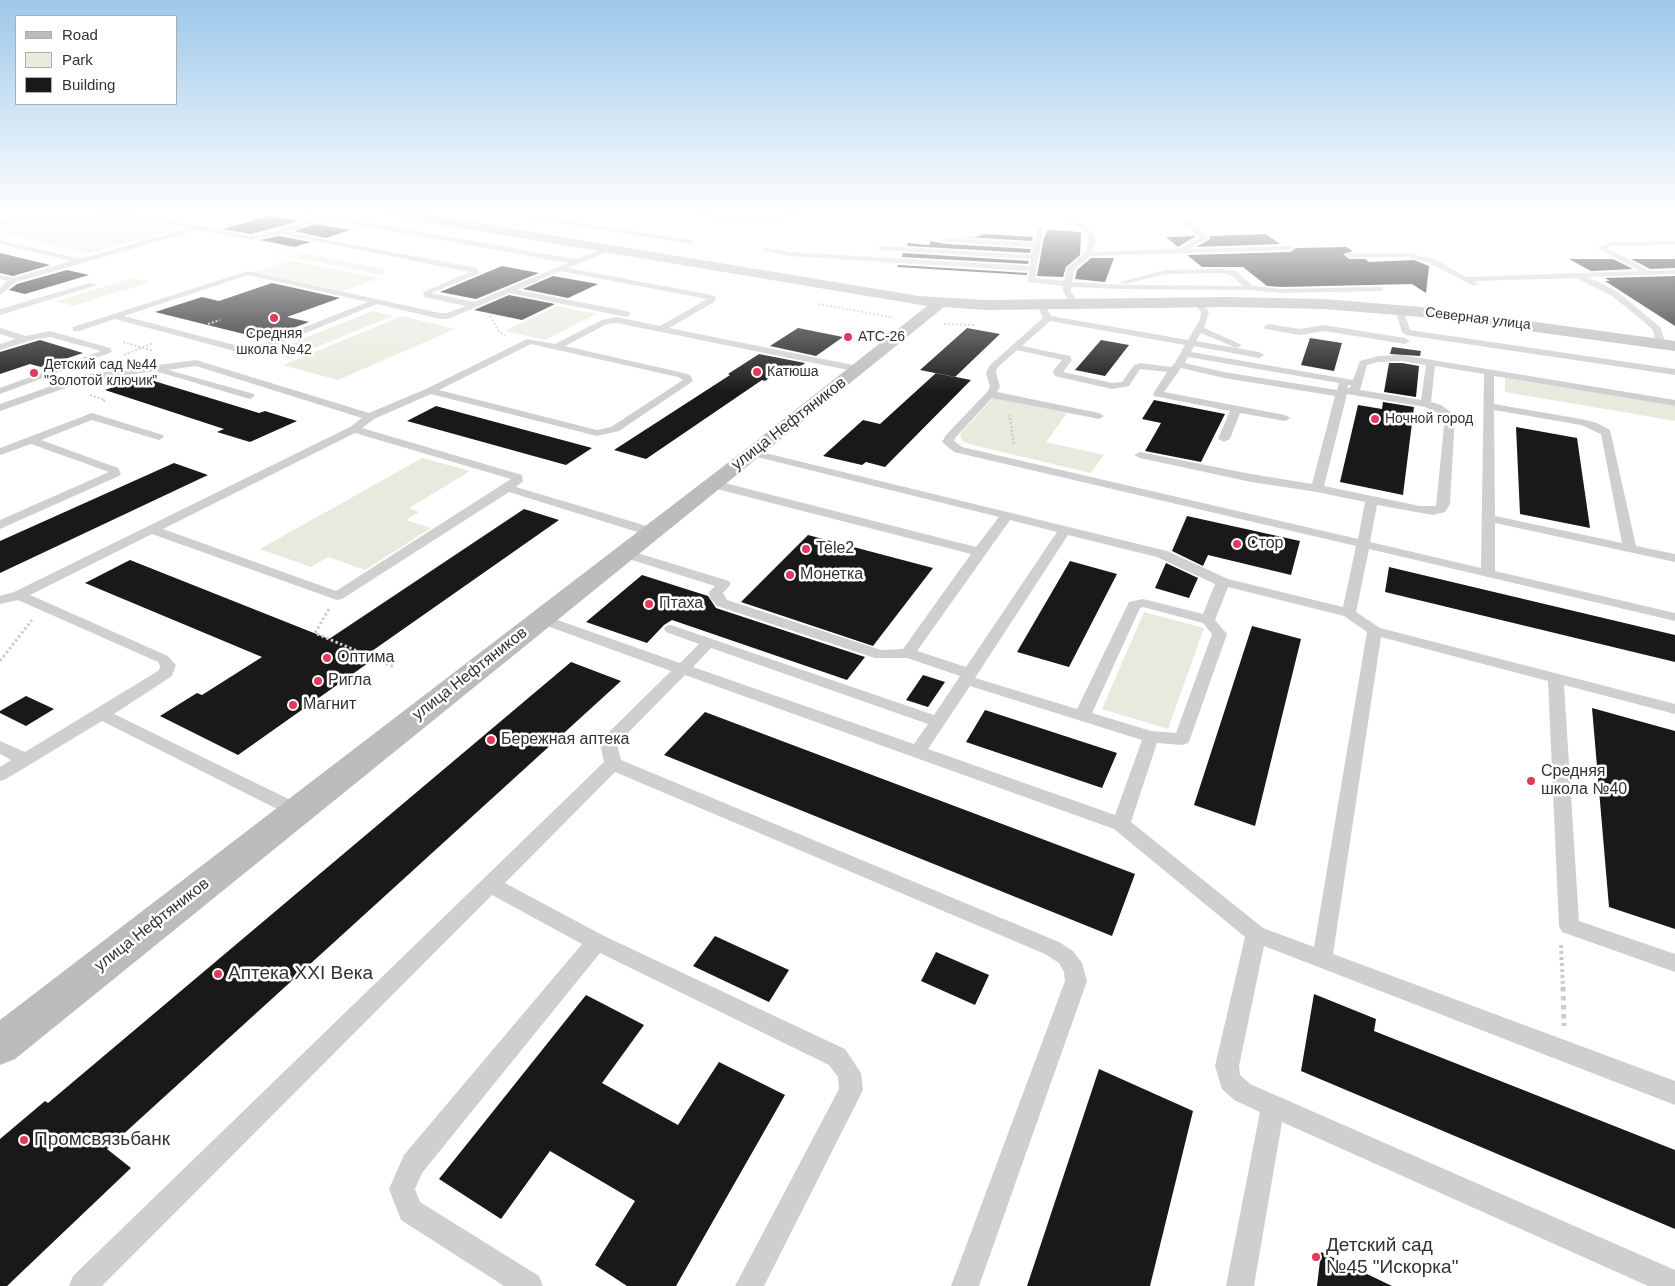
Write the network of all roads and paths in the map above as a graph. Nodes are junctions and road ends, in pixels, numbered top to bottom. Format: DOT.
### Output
graph roads {
  1 [pos="42,272"];
  2 [pos="251,272"];
  3 [pos="475,272"];
  4 [pos="555,272"];
  5 [pos="571,272"];
  6 [pos="742,272"];
  7 [pos="1032,272"];
  8 [pos="1071,272"];
  9 [pos="1165,272"];
  10 [pos="1227,272"];
  11 [pos="1452,272"];
  12 [pos="1650,272"];
  13 [pos="248,273"];
  14 [pos="1578,276"];
  15 [pos="0,278"];
  16 [pos="1465,279"];
  17 [pos="13,280"];
  18 [pos="1067,284"];
  19 [pos="94,285"];
  20 [pos="1123,287"];
  21 [pos="1252,288"];
  22 [pos="1380,288"];
  23 [pos="1483,288"];
  24 [pos="511,291"];
  25 [pos="0,293"];
  26 [pos="1286,297"];
  27 [pos="376,302"];
  28 [pos="1197,302"];
  29 [pos="940,303"];
  30 [pos="1076,304"];
  31 [pos="475,305"];
  32 [pos="465,309"];
  33 [pos="1400,310"];
  34 [pos="0,312"];
  35 [pos="1044,312"];
  36 [pos="116,317"];
  37 [pos="666,326"];
  38 [pos="1268,327"];
  39 [pos="1199,328"];
  40 [pos="76,329"];
  41 [pos="0,331"];
  42 [pos="1406,336"];
  43 [pos="26,338"];
  44 [pos="530,341"];
  45 [pos="1191,343"];
  46 [pos="1668,345"];
  47 [pos="0,347"];
  48 [pos="556,347"];
  49 [pos="1016,347"];
  50 [pos="1185,354"];
  51 [pos="1259,355"];
  52 [pos="1402,358"];
  53 [pos="1431,363"];
  54 [pos="1176,367"];
  55 [pos="153,369"];
  56 [pos="858,369"];
  57 [pos="1286,371"];
  58 [pos="1490,372"];
  59 [pos="1675,372"];
  60 [pos="1348,388"];
  61 [pos="0,391"];
  62 [pos="430,391"];
  63 [pos="990,394"];
  64 [pos="250,396"];
  65 [pos="1675,403"];
  66 [pos="1426,404"];
  67 [pos="1489,406"];
  68 [pos="0,408"];
  69 [pos="1236,409"];
  70 [pos="1099,416"];
  71 [pos="370,417"];
  72 [pos="1285,418"];
  73 [pos="354,429"];
  74 [pos="160,437"];
  75 [pos="1224,439"];
  76 [pos="30,440"];
  77 [pos="0,452"];
  78 [pos="753,453"];
  79 [pos="1140,454"];
  80 [pos="1016,463"];
  81 [pos="713,484"];
  82 [pos="507,488"];
  83 [pos="1317,488"];
  84 [pos="1372,500"];
  85 [pos="1007,515"];
  86 [pos="1488,518"];
  87 [pos="0,526"];
  88 [pos="151,529"];
  89 [pos="1065,530"];
  90 [pos="652,532"];
  91 [pos="1363,544"];
  92 [pos="1630,548"];
  93 [pos="979,552"];
  94 [pos="624,553"];
  95 [pos="1675,558"];
  96 [pos="1488,573"];
  97 [pos="1223,582"];
  98 [pos="19,595"];
  99 [pos="337,596"];
  100 [pos="0,600"];
  101 [pos="44,605"];
  102 [pos="1349,613"];
  103 [pos="1675,617"];
  104 [pos="541,619"];
  105 [pos="1208,620"];
  106 [pos="670,629"];
  107 [pos="1375,631"];
  108 [pos="709,642"];
  109 [pos="908,653"];
  110 [pos="0,661"];
  111 [pos="394,667"];
  112 [pos="682,669"];
  113 [pos="968,677"];
  114 [pos="1556,677"];
  115 [pos="1675,709"];
  116 [pos="101,714"];
  117 [pos="1082,716"];
  118 [pos="938,722"];
  119 [pos="1151,737"];
  120 [pos="0,747"];
  121 [pos="918,752"];
  122 [pos="25,760"];
  123 [pos="613,764"];
  124 [pos="0,775"];
  125 [pos="296,811"];
  126 [pos="1121,824"];
  127 [pos="491,885"];
  128 [pos="1569,926"];
  129 [pos="1256,934"];
  130 [pos="596,942"];
  131 [pos="1322,960"];
  132 [pos="1675,963"];
  133 [pos="0,1045"];
  134 [pos="1565,1052"];
  135 [pos="1675,1093"];
  136 [pos="1273,1106"];
  137 [pos="1675,1284"];
  138 [pos="83,1286"];
  139 [pos="529,1286"];
  140 [pos="749,1286"];
  141 [pos="965,1286"];
  142 [pos="1240,1286"];
  1 -- 17 [label="lane"];
  2 -- 13 [label="path"];
  3 -- 31 [label="lane"];
  4 -- 24 [label="lane"];
  5 -- 37 [label="lane"];
  6 -- 29 [label="main road, Северная улица"];
  7 -- 18 [label="lane"];
  8 -- 18 [label="lane"];
  9 -- 20 [label="lane"];
  10 -- 21 [label="lane"];
  11 -- 16 [label="lane"];
  12 -- 14 [label="lane"];
  13 -- 27 [label="lane"];
  13 -- 36 [label="lane"];
  14 -- 16 [label="lane"];
  14 -- 46 [label="lane"];
  15 -- 17 [label="lane"];
  16 -- 23 [label="lane"];
  17 -- 25 [label="lane"];
  18 -- 20 [label="lane"];
  18 -- 30 [label="lane"];
  19 -- 34 [label="lane"];
  20 -- 21 [label="lane"];
  21 -- 26 [label="lane"];
  22 -- 26 [label="lane"];
  24 -- 31 [label="lane"];
  24 -- 37 [label="lane"];
  26 -- 28 [label="main road, Северная улица"];
  26 -- 33 [label="main road, Северная улица"];
  27 -- 32 [label="lane"];
  27 -- 36 [label="lane"];
  28 -- 30 [label="main road, Северная улица"];
  28 -- 39 [label="lane"];
  29 -- 35 [label="main road, Северная улица"];
  29 -- 56 [label="main road, улица Нефтяников"];
  30 -- 35 [label="main road, Северная улица"];
  31 -- 32 [label="lane"];
  32 -- 44 [label="path"];
  33 -- 42 [label="lane"];
  33 -- 46 [label="main road, Северная улица"];
  35 -- 45 [label="lane"];
  35 -- 49 [label="lane"];
  36 -- 40 [label="lane"];
  37 -- 48 [label="lane"];
  37 -- 56 [label="lane"];
  38 -- 42 [label="lane"];
  39 -- 45 [label="lane"];
  39 -- 51 [label="lane"];
  41 -- 43 [label="lane"];
  42 -- 52 [label="lane"];
  42 -- 59 [label="lane"];
  43 -- 47 [label="lane"];
  43 -- 61 [label="lane"];
  44 -- 48 [label="lane"];
  44 -- 62 [label="lane"];
  45 -- 50 [label="lane"];
  45 -- 51 [label="lane"];
  48 -- 62 [label="lane"];
  49 -- 54 [label="lane"];
  49 -- 63 [label="lane"];
  50 -- 54 [label="lane"];
  50 -- 57 [label="lane"];
  51 -- 57 [label="lane"];
  52 -- 53 [label="lane"];
  52 -- 60 [label="lane"];
  53 -- 58 [label="lane"];
  53 -- 66 [label="lane"];
  54 -- 60 [label="lane"];
  54 -- 69 [label="lane"];
  55 -- 64 [label="lane"];
  55 -- 68 [label="lane"];
  55 -- 71 [label="lane"];
  56 -- 78 [label="main road, улица Нефтяников"];
  57 -- 60 [label="lane"];
  58 -- 65 [label="lane"];
  58 -- 67 [label="lane"];
  60 -- 66 [label="lane"];
  60 -- 83 [label="lane"];
  62 -- 71 [label="lane"];
  63 -- 70 [label="lane"];
  63 -- 80 [label="path"];
  63 -- 80 [label="lane"];
  66 -- 84 [label="lane"];
  67 -- 86 [label="lane"];
  67 -- 92 [label="lane"];
  69 -- 72 [label="lane"];
  69 -- 75 [label="lane"];
  71 -- 73 [label="lane"];
  73 -- 82 [label="lane"];
  73 -- 88 [label="lane"];
  74 -- 76 [label="lane"];
  76 -- 77 [label="lane"];
  76 -- 87 [label="lane"];
  78 -- 81 [label="main road, улица Нефтяников"];
  78 -- 85 [label="lane"];
  79 -- 83 [label="lane"];
  80 -- 91 [label="lane"];
  81 -- 90 [label="main road, улица Нефтяников"];
  81 -- 93 [label="lane"];
  82 -- 90 [label="lane"];
  82 -- 99 [label="lane"];
  83 -- 84 [label="lane"];
  84 -- 91 [label="lane"];
  85 -- 89 [label="lane"];
  85 -- 93 [label="lane"];
  86 -- 92 [label="lane"];
  86 -- 96 [label="lane"];
  88 -- 98 [label="lane"];
  88 -- 99 [label="lane"];
  89 -- 97 [label="lane"];
  89 -- 113 [label="lane"];
  90 -- 94 [label="main road, улица Нефтяников"];
  91 -- 96 [label="lane"];
  91 -- 102 [label="lane"];
  92 -- 95 [label="lane"];
  93 -- 109 [label="lane"];
  94 -- 104 [label="main road, улица Нефтяников"];
  94 -- 109 [label="lane"];
  96 -- 103 [label="lane"];
  97 -- 102 [label="lane"];
  97 -- 105 [label="lane"];
  98 -- 100 [label="lane"];
  98 -- 101 [label="lane"];
  99 -- 111 [label="path"];
  101 -- 110 [label="path"];
  101 -- 116 [label="lane"];
  102 -- 107 [label="lane"];
  104 -- 112 [label="lane"];
  104 -- 125 [label="main road, улица Нефтяников"];
  105 -- 117 [label="lane"];
  105 -- 119 [label="lane"];
  106 -- 108 [label="lane"];
  107 -- 114 [label="lane"];
  107 -- 131 [label="lane"];
  108 -- 112 [label="lane"];
  108 -- 118 [label="lane"];
  109 -- 113 [label="lane"];
  112 -- 121 [label="lane"];
  112 -- 123 [label="lane"];
  113 -- 117 [label="lane"];
  113 -- 118 [label="lane"];
  114 -- 115 [label="lane"];
  114 -- 128 [label="lane"];
  116 -- 122 [label="lane"];
  116 -- 125 [label="lane"];
  117 -- 119 [label="lane"];
  118 -- 121 [label="lane"];
  119 -- 126 [label="lane"];
  120 -- 122 [label="lane"];
  121 -- 126 [label="lane"];
  122 -- 124 [label="lane"];
  123 -- 127 [label="lane"];
  123 -- 141 [label="lane"];
  125 -- 133 [label="main road, улица Нефтяников"];
  126 -- 129 [label="lane"];
  127 -- 130 [label="lane"];
  127 -- 138 [label="lane"];
  128 -- 132 [label="lane"];
  128 -- 134 [label="path"];
  129 -- 131 [label="lane"];
  129 -- 136 [label="lane"];
  130 -- 139 [label="lane"];
  130 -- 140 [label="lane"];
  131 -- 134 [label="lane"];
  134 -- 135 [label="lane"];
  136 -- 137 [label="lane"];
  136 -- 142 [label="lane"];
}
